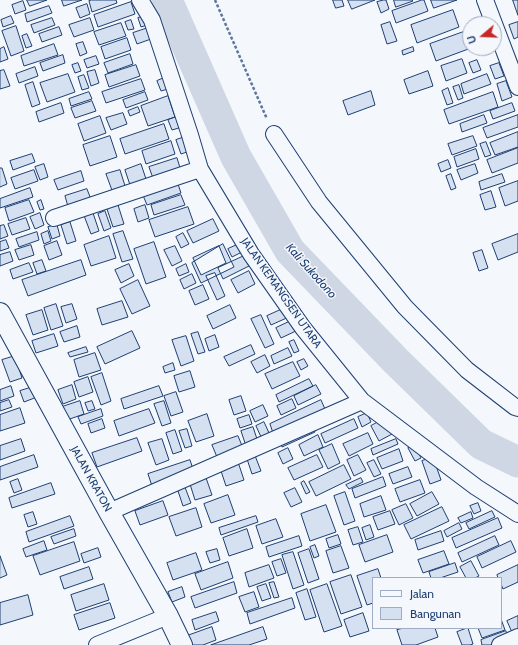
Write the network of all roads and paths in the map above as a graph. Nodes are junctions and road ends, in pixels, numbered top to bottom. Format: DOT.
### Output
graph roads {
  1 [pos="140,0"];
  2 [pos="216,0"];
  3 [pos="485,0"];
  4 [pos="518,86"];
  5 [pos="274,134"];
  6 [pos="200,169"];
  7 [pos="54,218"];
  8 [pos="0,312"];
  9 [pos="362,401"];
  10 [pos="518,408"];
  11 [pos="109,512"];
  12 [pos="518,514"];
  13 [pos="168,616"];
  14 [pos="518,638"];
  15 [pos="97,645"];
  16 [pos="182,645"];
  17 [pos="500,645"];
  1 -- 6 [label="street, JALAN KEMANGSEN UTARA"];
  2 -- 5 [label="path"];
  3 -- 4 [label="street"];
  5 -- 10 [label="street"];
  6 -- 7 [label="street"];
  6 -- 9 [label="street, JALAN KEMANGSEN UTARA"];
  8 -- 11 [label="street, JALAN KRATON"];
  9 -- 11 [label="street"];
  9 -- 12 [label="street, JALAN KEMANGSEN UTARA"];
  11 -- 13 [label="street, JALAN KRATON"];
  13 -- 15 [label="street"];
  13 -- 16 [label="street, JALAN KRATON"];
  14 -- 17 [label="street"];
}
